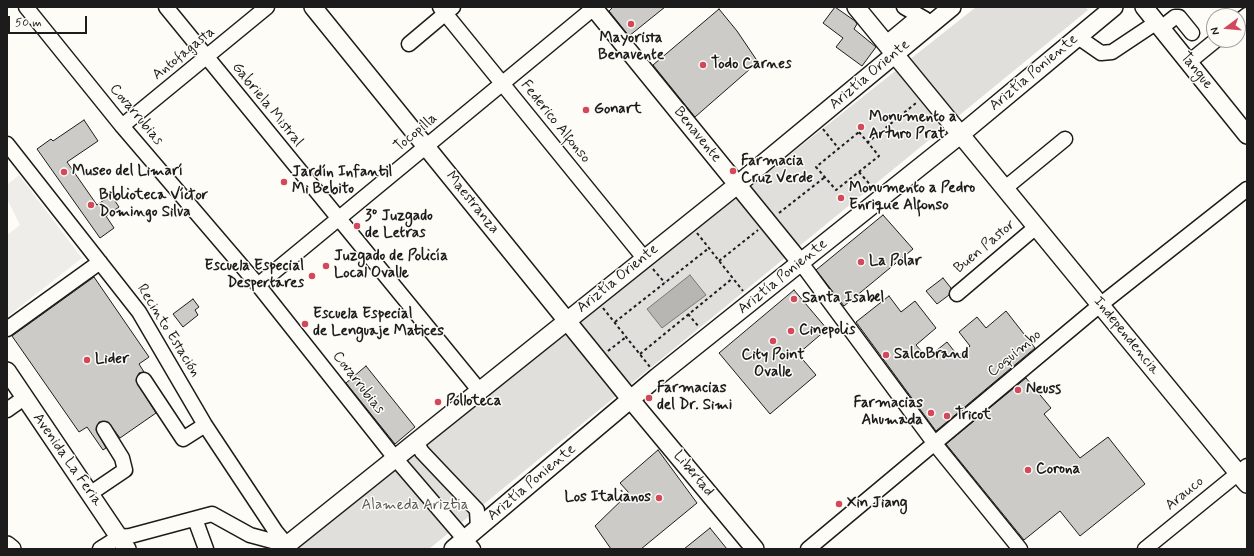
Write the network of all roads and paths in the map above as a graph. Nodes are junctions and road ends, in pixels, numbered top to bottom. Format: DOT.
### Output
graph roads {
  1 [pos="26,7"];
  2 [pos="166,7"];
  3 [pos="268,7"];
  4 [pos="313,7"];
  5 [pos="594,7"];
  6 [pos="856,7"];
  7 [pos="904,7"];
  8 [pos="952,7"];
  9 [pos="446,9"];
  10 [pos="1106,9"];
  11 [pos="1153,15"];
  12 [pos="925,20"];
  13 [pos="1192,33"];
  14 [pos="1078,37"];
  15 [pos="409,44"];
  16 [pos="1206,48"];
  17 [pos="892,52"];
  18 [pos="206,58"];
  19 [pos="1189,62"];
  20 [pos="502,83"];
  21 [pos="927,94"];
  22 [pos="815,120"];
  23 [pos="122,126"];
  24 [pos="1245,127"];
  25 [pos="960,135"];
  26 [pos="1065,139"];
  27 [pos="867,142"];
  28 [pos="7,144"];
  29 [pos="426,147"];
  30 [pos="839,149"];
  31 [pos="859,172"];
  32 [pos="825,177"];
  33 [pos="737,185"];
  34 [pos="1004,189"];
  35 [pos="1247,189"];
  36 [pos="882,198"];
  37 [pos="339,219"];
  38 [pos="767,222"];
  39 [pos="689,223"];
  40 [pos="1036,227"];
  41 [pos="708,248"];
  42 [pos="644,258"];
  43 [pos="719,261"];
  44 [pos="100,262"];
  45 [pos="800,263"];
  46 [pos="732,278"];
  47 [pos="665,283"];
  48 [pos="258,285"];
  49 [pos="957,294"];
  50 [pos="594,298"];
  51 [pos="752,302"];
  52 [pos="1100,305"];
  53 [pos="567,320"];
  54 [pos="615,322"];
  55 [pos="7,329"];
  56 [pos="626,337"];
  57 [pos="640,354"];
  58 [pos="598,359"];
  59 [pos="7,371"];
  60 [pos="657,377"];
  61 [pos="144,380"];
  62 [pos="480,390"];
  63 [pos="24,398"];
  64 [pos="631,400"];
  65 [pos="7,410"];
  66 [pos="205,425"];
  67 [pos="104,429"];
  68 [pos="935,444"];
  69 [pos="409,447"];
  70 [pos="395,458"];
  71 [pos="1244,474"];
  72 [pos="91,493"];
  73 [pos="195,519"];
  74 [pos="467,542"];
  75 [pos="123,543"];
  76 [pos="7,545"];
  77 [pos="286,548"];
  78 [pos="12,549"];
  79 [pos="100,549"];
  80 [pos="206,549"];
  81 [pos="755,549"];
  82 [pos="808,549"];
  83 [pos="1020,549"];
  84 [pos="1145,549"];
  1 -- 23 [label="street, Covarrubias"];
  2 -- 18 [label="street, Gabriela Mistral"];
  3 -- 18 [label="street, Antofagasta"];
  4 -- 29 [label="main road, Maestranza"];
  5 -- 20 [label="street, Tocopilla"];
  5 -- 33 [label="main road, Benavente"];
  6 -- 17 [label="main road, Independencia"];
  7 -- 12 [label="street"];
  8 -- 12 [label="main road, Ariztía Oriente"];
  9 -- 15 [label="street"];
  9 -- 20 [label="street, Federico Alfonso"];
  10 -- 14 [label="main road, Ariztía Poniente"];
  11 -- 13 [label="street"];
  11 -- 14 [label="street"];
  11 -- 19 [label="main road, Tangue"];
  12 -- 17 [label="main road, Ariztía Oriente"];
  14 -- 25 [label="main road, Ariztía Poniente"];
  16 -- 19 [label="street"];
  17 -- 21 [label="main road, Independencia"];
  17 -- 22 [label="main road, Ariztía Oriente"];
  18 -- 23 [label="street, Antofagasta"];
  18 -- 37 [label="street, Gabriela Mistral"];
  19 -- 24 [label="main road, Tangue"];
  20 -- 29 [label="street, Tocopilla"];
  20 -- 42 [label="street, Federico Alfonso"];
  21 -- 25 [label="main road, Independencia"];
  21 -- 27 [label="path"];
  22 -- 30 [label="path"];
  22 -- 33 [label="main road, Ariztía Oriente"];
  23 -- 48 [label="street, Covarrubias"];
  25 -- 34 [label="main road, Independencia"];
  25 -- 36 [label="main road, Ariztía Poniente"];
  26 -- 34 [label="street"];
  27 -- 30 [label="path"];
  27 -- 31 [label="path"];
  28 -- 44 [label="street, Recinto Estación"];
  29 -- 37 [label="street, Tocopilla"];
  29 -- 53 [label="main road, Maestranza"];
  30 -- 32 [label="path"];
  31 -- 32 [label="path"];
  31 -- 36 [label="path"];
  32 -- 38 [label="path"];
  33 -- 38 [label="main road, Benavente"];
  33 -- 39 [label="main road, Ariztía Oriente"];
  34 -- 40 [label="main road, Independencia"];
  35 -- 52 [label="street, Coquimbo"];
  36 -- 45 [label="main road, Ariztía Poniente"];
  37 -- 48 [label="street, Tocopilla"];
  37 -- 62 [label="street, Gabriela Mistral"];
  38 -- 43 [label="path"];
  38 -- 45 [label="main road, Benavente"];
  39 -- 41 [label="path"];
  39 -- 42 [label="main road, Ariztía Oriente"];
  40 -- 49 [label="street, Buen Pastor"];
  40 -- 52 [label="main road, Independencia"];
  41 -- 43 [label="path"];
  41 -- 47 [label="path"];
  42 -- 47 [label="path"];
  42 -- 50 [label="main road, Ariztía Oriente"];
  43 -- 46 [label="path"];
  44 -- 55 [label="street"];
  44 -- 66 [label="street, Recinto Estación"];
  45 -- 51 [label="main road, Ariztía Poniente"];
  45 -- 68 [label="street"];
  46 -- 51 [label="path"];
  46 -- 57 [label="path"];
  47 -- 54 [label="path"];
  48 -- 70 [label="street, Covarrubias"];
  50 -- 53 [label="main road, Ariztía Oriente"];
  50 -- 54 [label="path"];
  51 -- 60 [label="main road, Ariztía Poniente"];
  52 -- 68 [label="street, Coquimbo"];
  52 -- 71 [label="main road, Independencia"];
  53 -- 58 [label="main road, Maestranza"];
  53 -- 62 [label="main road, Ariztía Oriente"];
  54 -- 56 [label="path"];
  56 -- 57 [label="path"];
  56 -- 58 [label="path"];
  57 -- 60 [label="path"];
  58 -- 64 [label="main road, Maestranza"];
  59 -- 63 [label="main road, Avenida La Feria"];
  60 -- 64 [label="main road, Ariztía Poniente"];
  61 -- 66 [label="street"];
  62 -- 69 [label="main road, Ariztía Oriente"];
  63 -- 65 [label="street"];
  63 -- 72 [label="main road, Avenida La Feria"];
  64 -- 74 [label="main road, Ariztía Poniente"];
  64 -- 81 [label="main road, Libertad"];
  66 -- 77 [label="street, Recinto Estación"];
  67 -- 72 [label="street"];
  68 -- 82 [label="street, Coquimbo"];
  68 -- 83 [label="street"];
  69 -- 70 [label="main road, Ariztía Oriente"];
  69 -- 74 [label="street"];
  70 -- 74 [label="street, Covarrubias"];
  70 -- 77 [label="main road, Ariztía Oriente"];
  71 -- 84 [label="street, Arauco"];
  72 -- 75 [label="main road, Avenida La Feria"];
  73 -- 75 [label="street"];
  73 -- 77 [label="street"];
  73 -- 80 [label="street"];
  75 -- 79 [label="street"];
  76 -- 78 [label="main road"];
}
